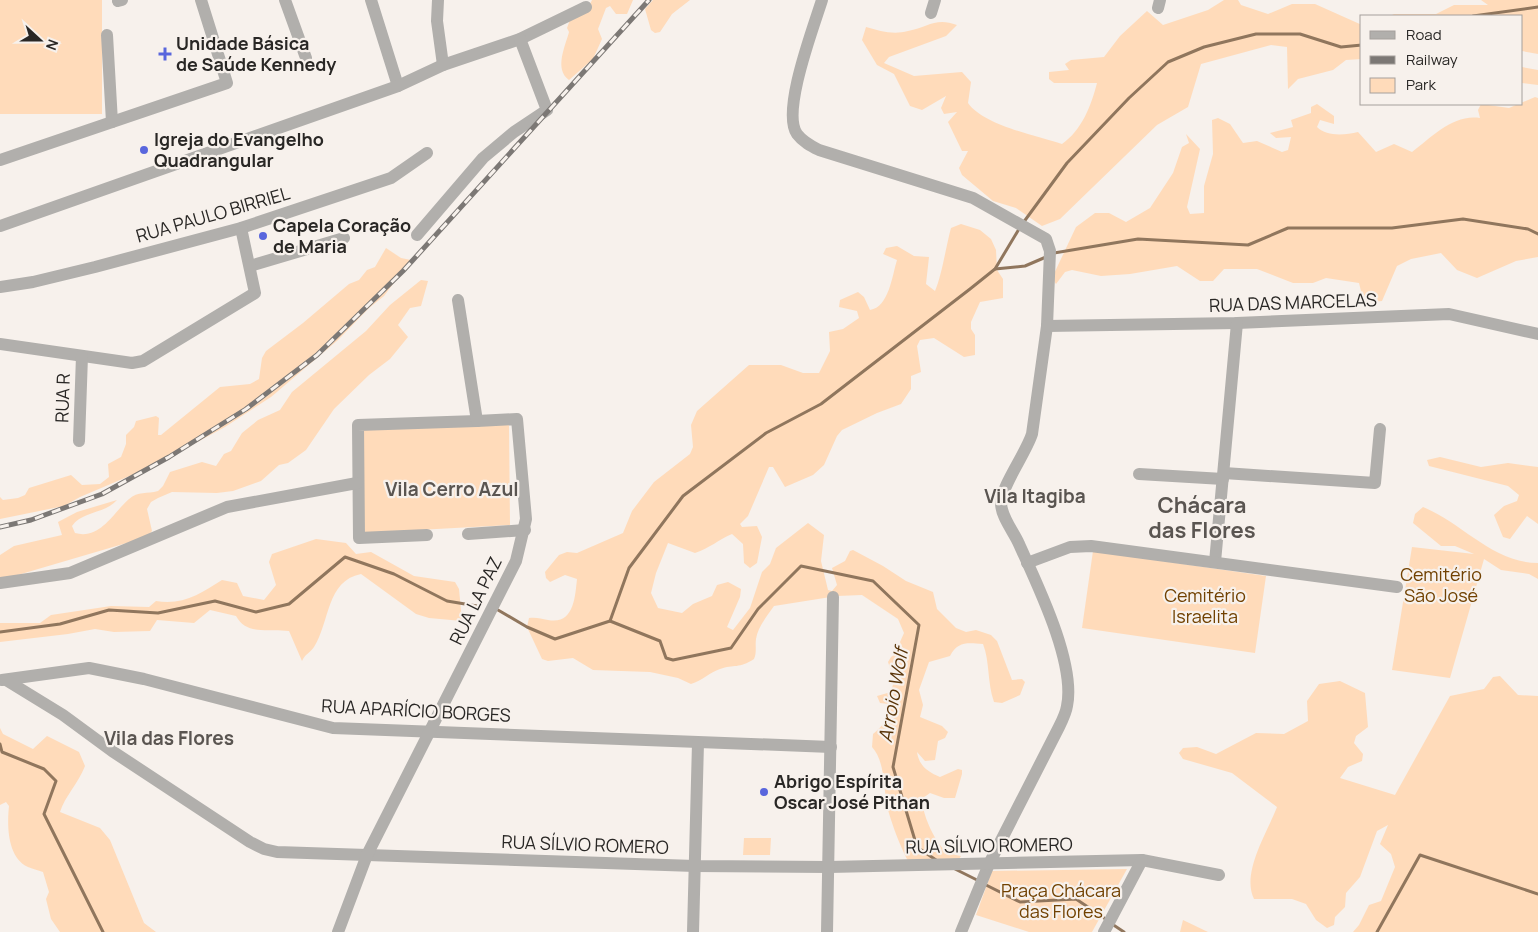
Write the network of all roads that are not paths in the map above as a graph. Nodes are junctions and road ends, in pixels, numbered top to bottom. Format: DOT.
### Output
graph roads {
  1 [pos="201,0"];
  2 [pos="286,0"];
  3 [pos="371,0"];
  4 [pos="438,0"];
  5 [pos="822,0"];
  6 [pos="935,0"];
  7 [pos="586,7"];
  8 [pos="931,13"];
  9 [pos="108,35"];
  10 [pos="520,39"];
  11 [pos="306,58"];
  12 [pos="443,65"];
  13 [pos="398,86"];
  14 [pos="112,122"];
  15 [pos="427,153"];
  16 [pos="0,160"];
  17 [pos="0,226"];
  18 [pos="242,228"];
  19 [pos="418,235"];
  20 [pos="344,238"];
  21 [pos="250,266"];
  22 [pos="0,287"];
  23 [pos="458,300"];
  24 [pos="1237,324"];
  25 [pos="1047,326"];
  26 [pos="1538,334"];
  27 [pos="0,344"];
  28 [pos="82,356"];
  29 [pos="477,421"];
  30 [pos="1380,428"];
  31 [pos="79,441"];
  32 [pos="1139,474"];
  33 [pos="1223,476"];
  34 [pos="357,483"];
  35 [pos="525,530"];
  36 [pos="468,534"];
  37 [pos="427,535"];
  38 [pos="1216,562"];
  39 [pos="1027,563"];
  40 [pos="0,583"];
  41 [pos="1397,587"];
  42 [pos="833,598"];
  43 [pos="3,680"];
  44 [pos="430,731"];
  45 [pos="698,743"];
  46 [pos="831,747"];
  47 [pos="368,855"];
  48 [pos="1142,860"];
  49 [pos="989,864"];
  50 [pos="695,866"];
  51 [pos="829,867"];
  52 [pos="1219,875"];
  53 [pos="338,932"];
  54 [pos="693,932"];
  55 [pos="828,932"];
  56 [pos="961,932"];
  57 [pos="1104,932"];
  1 -- 14 [label="street"];
  2 -- 11 [label="street"];
  3 -- 13 [label="street"];
  4 -- 12 [label="street"];
  5 -- 25 [label="street"];
  6 -- 8 [label="street"];
  7 -- 10 [label="street"];
  9 -- 14 [label="street"];
  10 -- 12 [label="street"];
  10 -- 19 [label="street"];
  12 -- 13 [label="street"];
  13 -- 17 [label="street"];
  14 -- 16 [label="street"];
  15 -- 18 [label="street, RUA PAULO BIRRIEL"];
  18 -- 21 [label="street"];
  18 -- 22 [label="street, RUA PAULO BIRRIEL"];
  20 -- 21 [label="street"];
  21 -- 28 [label="street"];
  23 -- 29 [label="street"];
  24 -- 25 [label="street, RUA DAS MARCELAS"];
  24 -- 26 [label="street, RUA DAS MARCELAS"];
  24 -- 33 [label="street"];
  25 -- 39 [label="street"];
  27 -- 28 [label="street"];
  28 -- 31 [label="street, RUA R"];
  29 -- 34 [label="street"];
  29 -- 35 [label="street, RUA LA PAZ"];
  30 -- 33 [label="street"];
  32 -- 33 [label="street"];
  33 -- 38 [label="street"];
  34 -- 37 [label="street"];
  34 -- 40 [label="street"];
  35 -- 36 [label="street"];
  35 -- 44 [label="street, RUA LA PAZ"];
  38 -- 39 [label="street"];
  38 -- 41 [label="street"];
  39 -- 49 [label="street"];
  42 -- 46 [label="street"];
  43 -- 44 [label="street, RUA APARÍCIO BORGES"];
  43 -- 47 [label="street, RUA SÍLVIO ROMERO"];
  44 -- 45 [label="street, RUA APARÍCIO BORGES"];
  44 -- 47 [label="street, RUA LA PAZ"];
  45 -- 46 [label="street, RUA APARÍCIO BORGES"];
  45 -- 50 [label="street"];
  46 -- 51 [label="street"];
  47 -- 50 [label="street, RUA SÍLVIO ROMERO"];
  47 -- 53 [label="street, RUA LA PAZ"];
  48 -- 49 [label="street, RUA SÍLVIO ROMERO"];
  48 -- 52 [label="street, RUA SÍLVIO ROMERO"];
  48 -- 57 [label="street"];
  49 -- 51 [label="street, RUA SÍLVIO ROMERO"];
  49 -- 56 [label="street"];
  50 -- 51 [label="street, RUA SÍLVIO ROMERO"];
  50 -- 54 [label="street"];
  51 -- 55 [label="street"];
}
